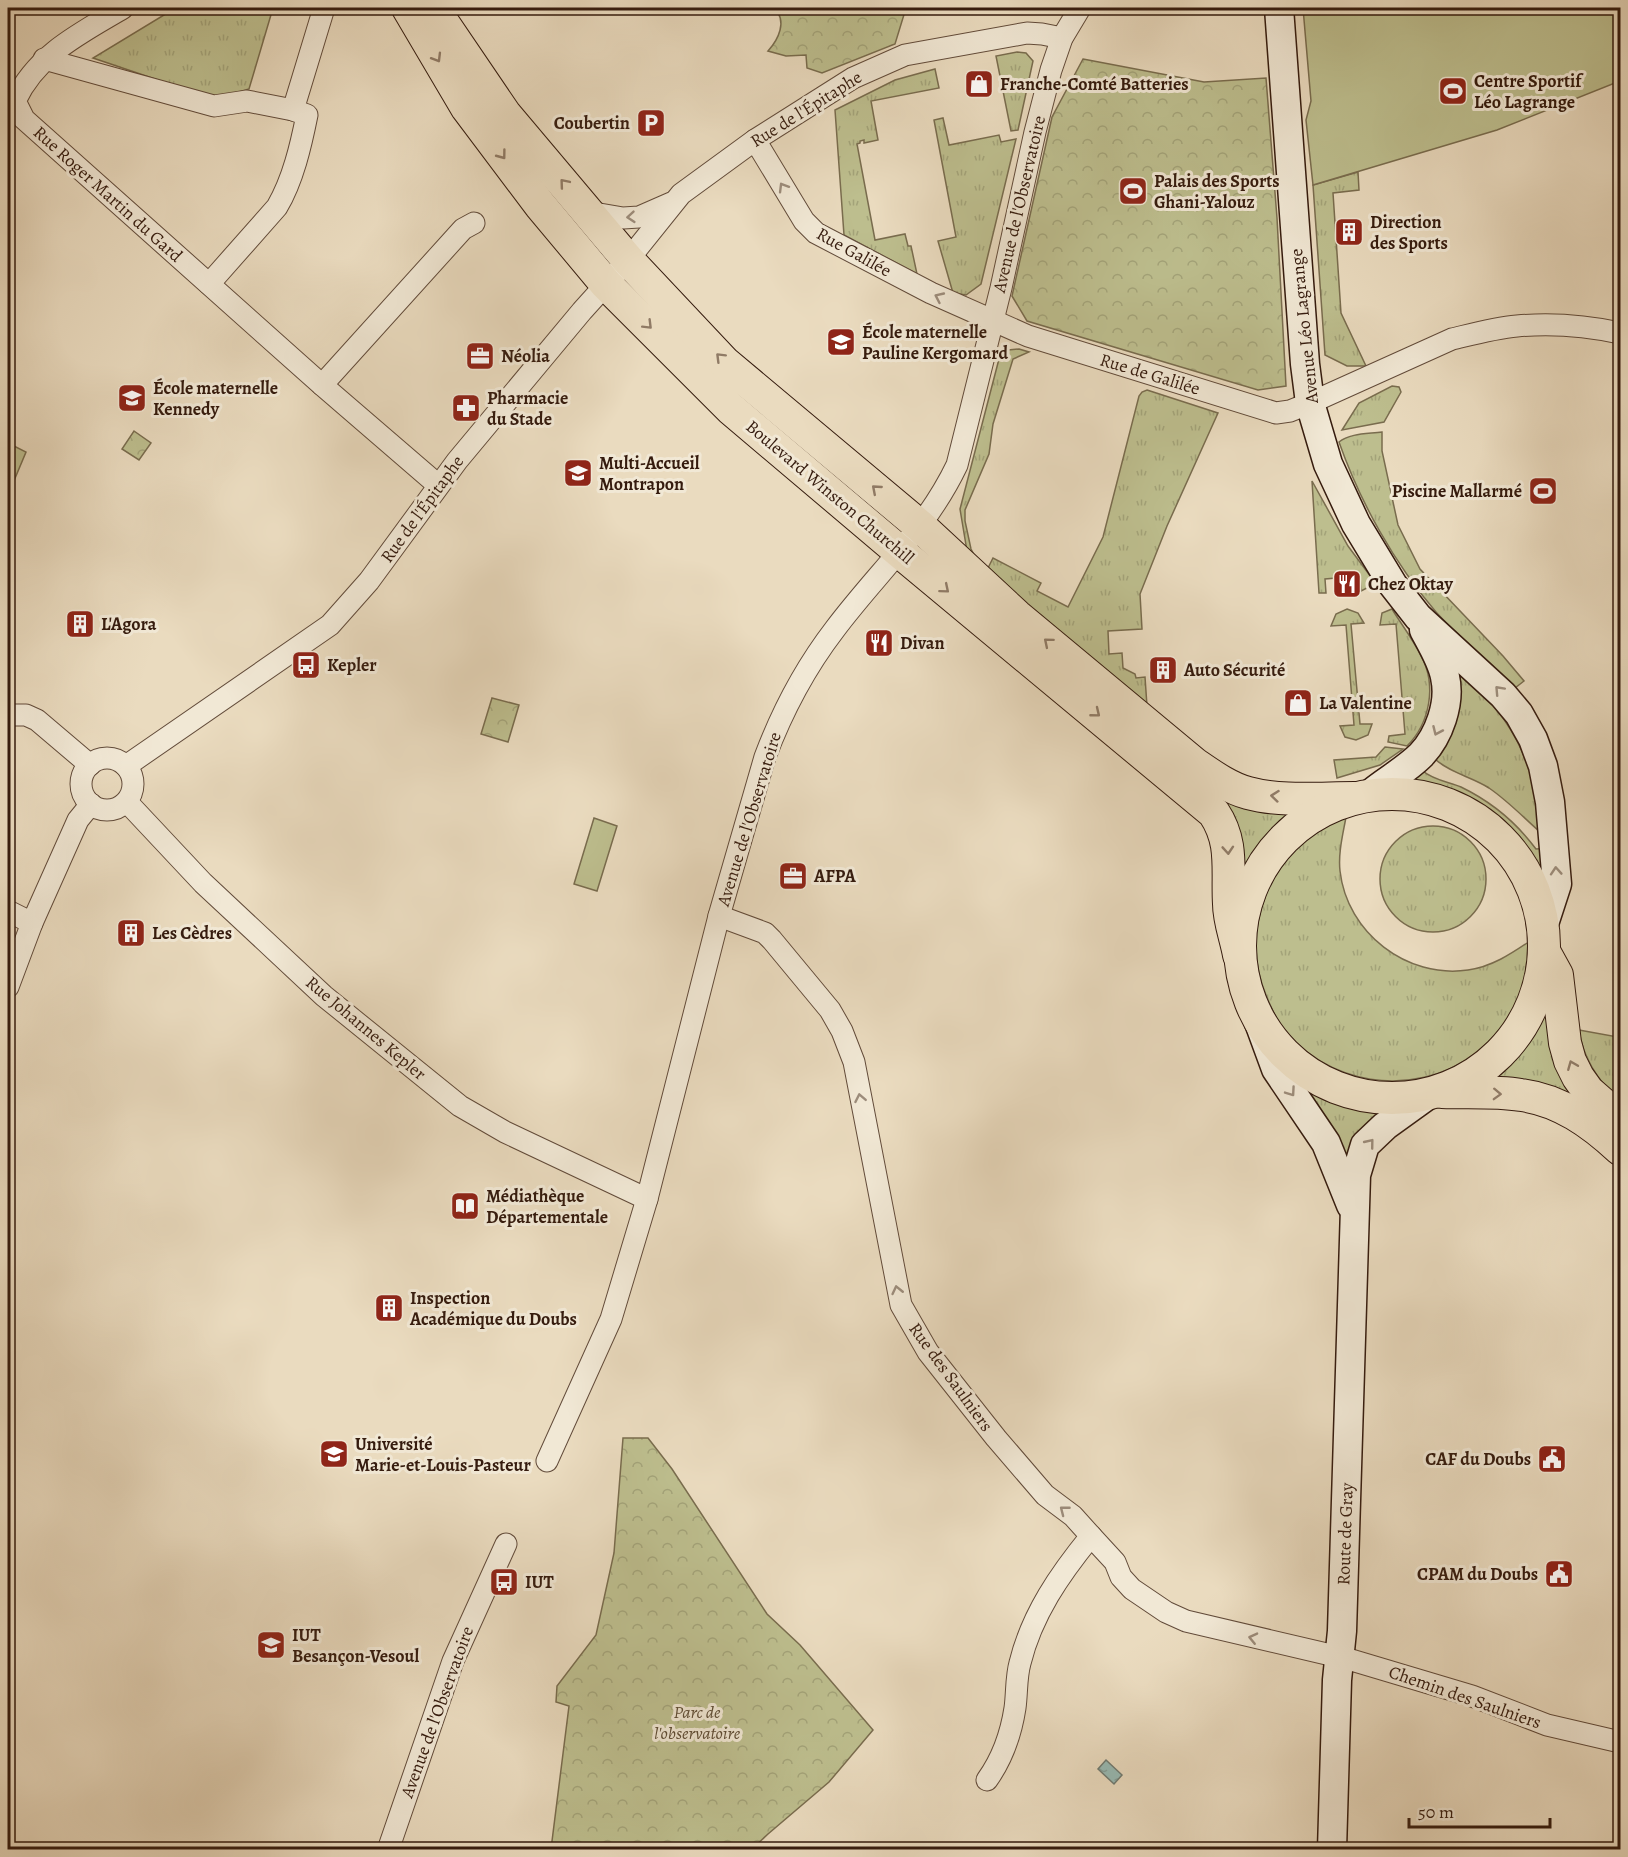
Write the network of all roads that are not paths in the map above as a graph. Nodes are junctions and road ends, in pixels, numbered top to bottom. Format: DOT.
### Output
graph roads {
  1 [pos="123,8"];
  2 [pos="324,8"];
  3 [pos="408,8"];
  4 [pos="433,8"];
  5 [pos="1080,8"];
  6 [pos="1279,8"];
  7 [pos="1062,38"];
  8 [pos="44,59"];
  9 [pos="293,110"];
  10 [pos="755,140"];
  11 [pos="672,203"];
  12 [pos="588,212"];
  13 [pos="474,224"];
  14 [pos="628,260"];
  15 [pos="209,284"];
  16 [pos="606,284"];
  17 [pos="992,321"];
  18 [pos="1620,333"];
  19 [pos="322,385"];
  20 [pos="1310,404"];
  21 [pos="438,485"];
  22 [pos="921,527"];
  23 [pos="900,552"];
  24 [pos="1418,617"];
  25 [pos="8,716"];
  26 [pos="90,765"];
  27 [pos="126,766"];
  28 [pos="1361,796"];
  29 [pos="127,802"];
  30 [pos="91,804"];
  31 [pos="8,911"];
  32 [pos="719,916"];
  33 [pos="32,923"];
  34 [pos="1543,939"];
  35 [pos="1239,955"];
  36 [pos="8,987"];
  37 [pos="1258,1020"];
  38 [pos="1433,1093"];
  39 [pos="1620,1119"];
  40 [pos="1620,1149"];
  41 [pos="647,1199"];
  42 [pos="1355,1219"];
  43 [pos="547,1461"];
  44 [pos="1091,1536"];
  45 [pos="506,1544"];
  46 [pos="1310,1652"];
  47 [pos="1339,1658"];
  48 [pos="1620,1742"];
  49 [pos="987,1780"];
  50 [pos="388,1850"];
  51 [pos="1332,1850"];
  1 -- 8 [label="street, Rue Roger Martin du Gard"];
  2 -- 9 [label="street"];
  3 -- 16 [label="main road, Boulevard Winston Churchill, one-way"];
  12 -- 4 [label="main road, Boulevard Winston Churchill, one-way"];
  5 -- 7 [label="street, Avenue de l'Observatoire"];
  6 -- 20 [label="main road, Avenue Léo Lagrange"];
  7 -- 10 [label="street, Rue de l'Épitaphe"];
  7 -- 17 [label="street, Avenue de l'Observatoire"];
  8 -- 9 [label="street"];
  8 -- 15 [label="street, Rue Roger Martin du Gard"];
  9 -- 15 [label="street"];
  10 -- 11 [label="street, Rue de l'Épitaphe"];
  17 -- 10 [label="street, Rue Galilée, one-way"];
  11 -- 12 [label="street, Rue de l'Épitaphe, one-way"];
  11 -- 14 [label="street, Rue de l'Épitaphe"];
  12 -- 14 [label="main road, Boulevard Winston Churchill"];
  13 -- 19 [label="street"];
  14 -- 16 [label="street, Rue de l'Épitaphe"];
  22 -- 14 [label="main road, Boulevard Winston Churchill, one-way"];
  15 -- 19 [label="street, Rue Roger Martin du Gard"];
  16 -- 21 [label="street, Rue de l'Épitaphe"];
  16 -- 23 [label="main road, Boulevard Winston Churchill, one-way"];
  17 -- 20 [label="street, Rue de Galilée"];
  17 -- 22 [label="street, Avenue de l'Observatoire"];
  18 -- 20 [label="street, Rue de Galilée"];
  19 -- 21 [label="street, Rue Roger Martin du Gard"];
  20 -- 24 [label="main road, Avenue Léo Lagrange"];
  21 -- 27 [label="street, Rue de l'Épitaphe"];
  22 -- 23 [label="street, Avenue de l'Observatoire"];
  28 -- 22 [label="main road, Boulevard Winston Churchill, one-way"];
  23 -- 32 [label="street, Avenue de l'Observatoire"];
  23 -- 35 [label="main road, Boulevard Winston Churchill, one-way"];
  24 -- 28 [label="main road, Avenue Léo Lagrange, one-way"];
  34 -- 24 [label="main road, Avenue Léo Lagrange, one-way"];
  25 -- 26 [label="street"];
  26 -- 27 [label="street"];
  26 -- 30 [label="street"];
  27 -- 29 [label="street"];
  28 -- 34 [label="main road, Boulevard Winston Churchill"];
  28 -- 35 [label="main road"];
  29 -- 30 [label="street"];
  29 -- 41 [label="street, Rue Johannes Kepler"];
  30 -- 33 [label="street"];
  31 -- 33 [label="street"];
  32 -- 41 [label="street, Avenue de l'Observatoire"];
  44 -- 32 [label="street, Rue des Saulniers, one-way"];
  33 -- 36 [label="street"];
  34 -- 38 [label="main road"];
  39 -- 34 [label="main road, one-way"];
  35 -- 37 [label="main road"];
  37 -- 38 [label="main road"];
  37 -- 42 [label="main road, Route de Gray, one-way"];
  38 -- 40 [label="main road, one-way"];
  42 -- 38 [label="main road, Route de Gray, one-way"];
  41 -- 43 [label="street, Avenue de l'Observatoire"];
  42 -- 47 [label="main road, Route de Gray"];
  46 -- 44 [label="street, Rue des Saulniers, one-way"];
  44 -- 49 [label="street"];
  45 -- 50 [label="street, Avenue de l'Observatoire"];
  46 -- 47 [label="street, Chemin des Saulniers"];
  47 -- 48 [label="street, Chemin des Saulniers"];
  47 -- 51 [label="main road, Route de Gray"];
}
